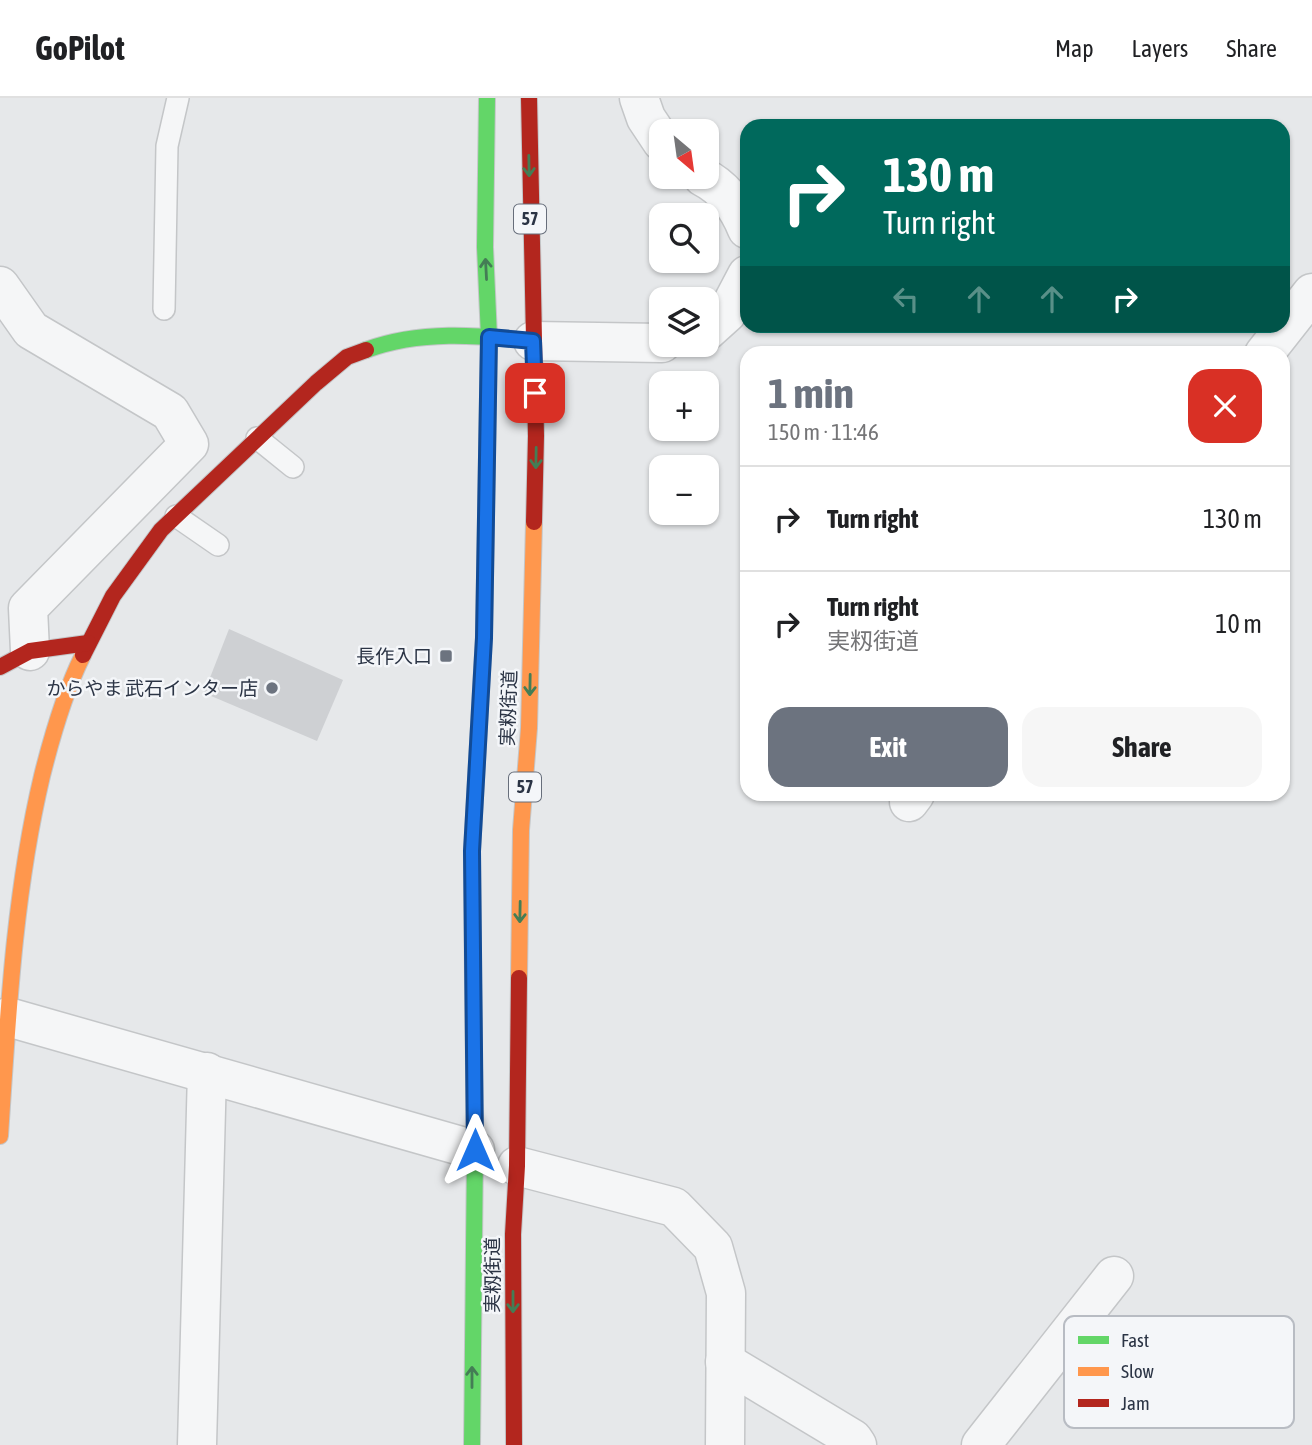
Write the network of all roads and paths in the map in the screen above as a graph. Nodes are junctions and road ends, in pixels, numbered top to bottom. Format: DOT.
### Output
graph roads {
  1 [pos="178,98"];
  2 [pos="487,98"];
  3 [pos="529,98"];
  4 [pos="639,98"];
  5 [pos="649,122"];
  6 [pos="719,189"];
  7 [pos="740,213"];
  8 [pos="0,286"];
  9 [pos="740,288"];
  10 [pos="164,309"];
  11 [pos="1305,313"];
  12 [pos="719,320"];
  13 [pos="1290,328"];
  14 [pos="1285,333"];
  15 [pos="489,337"];
  16 [pos="533,341"];
  17 [pos="649,343"];
  18 [pos="1272,346"];
  19 [pos="257,438"];
  20 [pos="293,467"];
  21 [pos="176,516"];
  22 [pos="218,545"];
  23 [pos="88,643"];
  24 [pos="15,659"];
  25 [pos="8,1017"];
  26 [pos="207,1072"];
  27 [pos="0,1136"];
  28 [pos="475,1150"];
  29 [pos="517,1166"];
  30 [pos="1114,1276"];
  31 [pos="1083,1316"];
  32 [pos="1064,1340"];
  33 [pos="725,1362"];
  34 [pos="197,1445"];
  35 [pos="472,1445"];
  36 [pos="514,1445"];
  37 [pos="725,1445"];
  38 [pos="857,1445"];
  39 [pos="981,1445"];
  1 -- 10 [label="lane"];
  15 -- 2 [label="main road, 実籾街道, one-way"];
  3 -- 16 [label="main road, 実籾街道 / 57, one-way"];
  4 -- 5 [label="street"];
  6 -- 7 [label="street"];
  8 -- 24 [label="street"];
  9 -- 12 [label="street"];
  11 -- 13 [label="street"];
  14 -- 18 [label="street"];
  15 -- 16 [label="main road"];
  15 -- 19 [label="main road"];
  15 -- 28 [label="main road, 実籾街道"];
  16 -- 17 [label="street"];
  16 -- 29 [label="main road, 実籾街道 / 57, one-way"];
  19 -- 20 [label="lane"];
  19 -- 21 [label="main road"];
  21 -- 22 [label="lane"];
  21 -- 23 [label="main road"];
  23 -- 24 [label="main road"];
  23 -- 25 [label="main road"];
  25 -- 26 [label="street"];
  25 -- 27 [label="main road"];
  26 -- 28 [label="street"];
  26 -- 34 [label="street"];
  35 -- 28 [label="main road, 実籾街道, one-way"];
  29 -- 33 [label="street"];
  29 -- 36 [label="main road, 実籾街道 / 57, one-way"];
  30 -- 31 [label="street"];
  32 -- 39 [label="street"];
  33 -- 37 [label="street"];
  33 -- 38 [label="street"];
}
